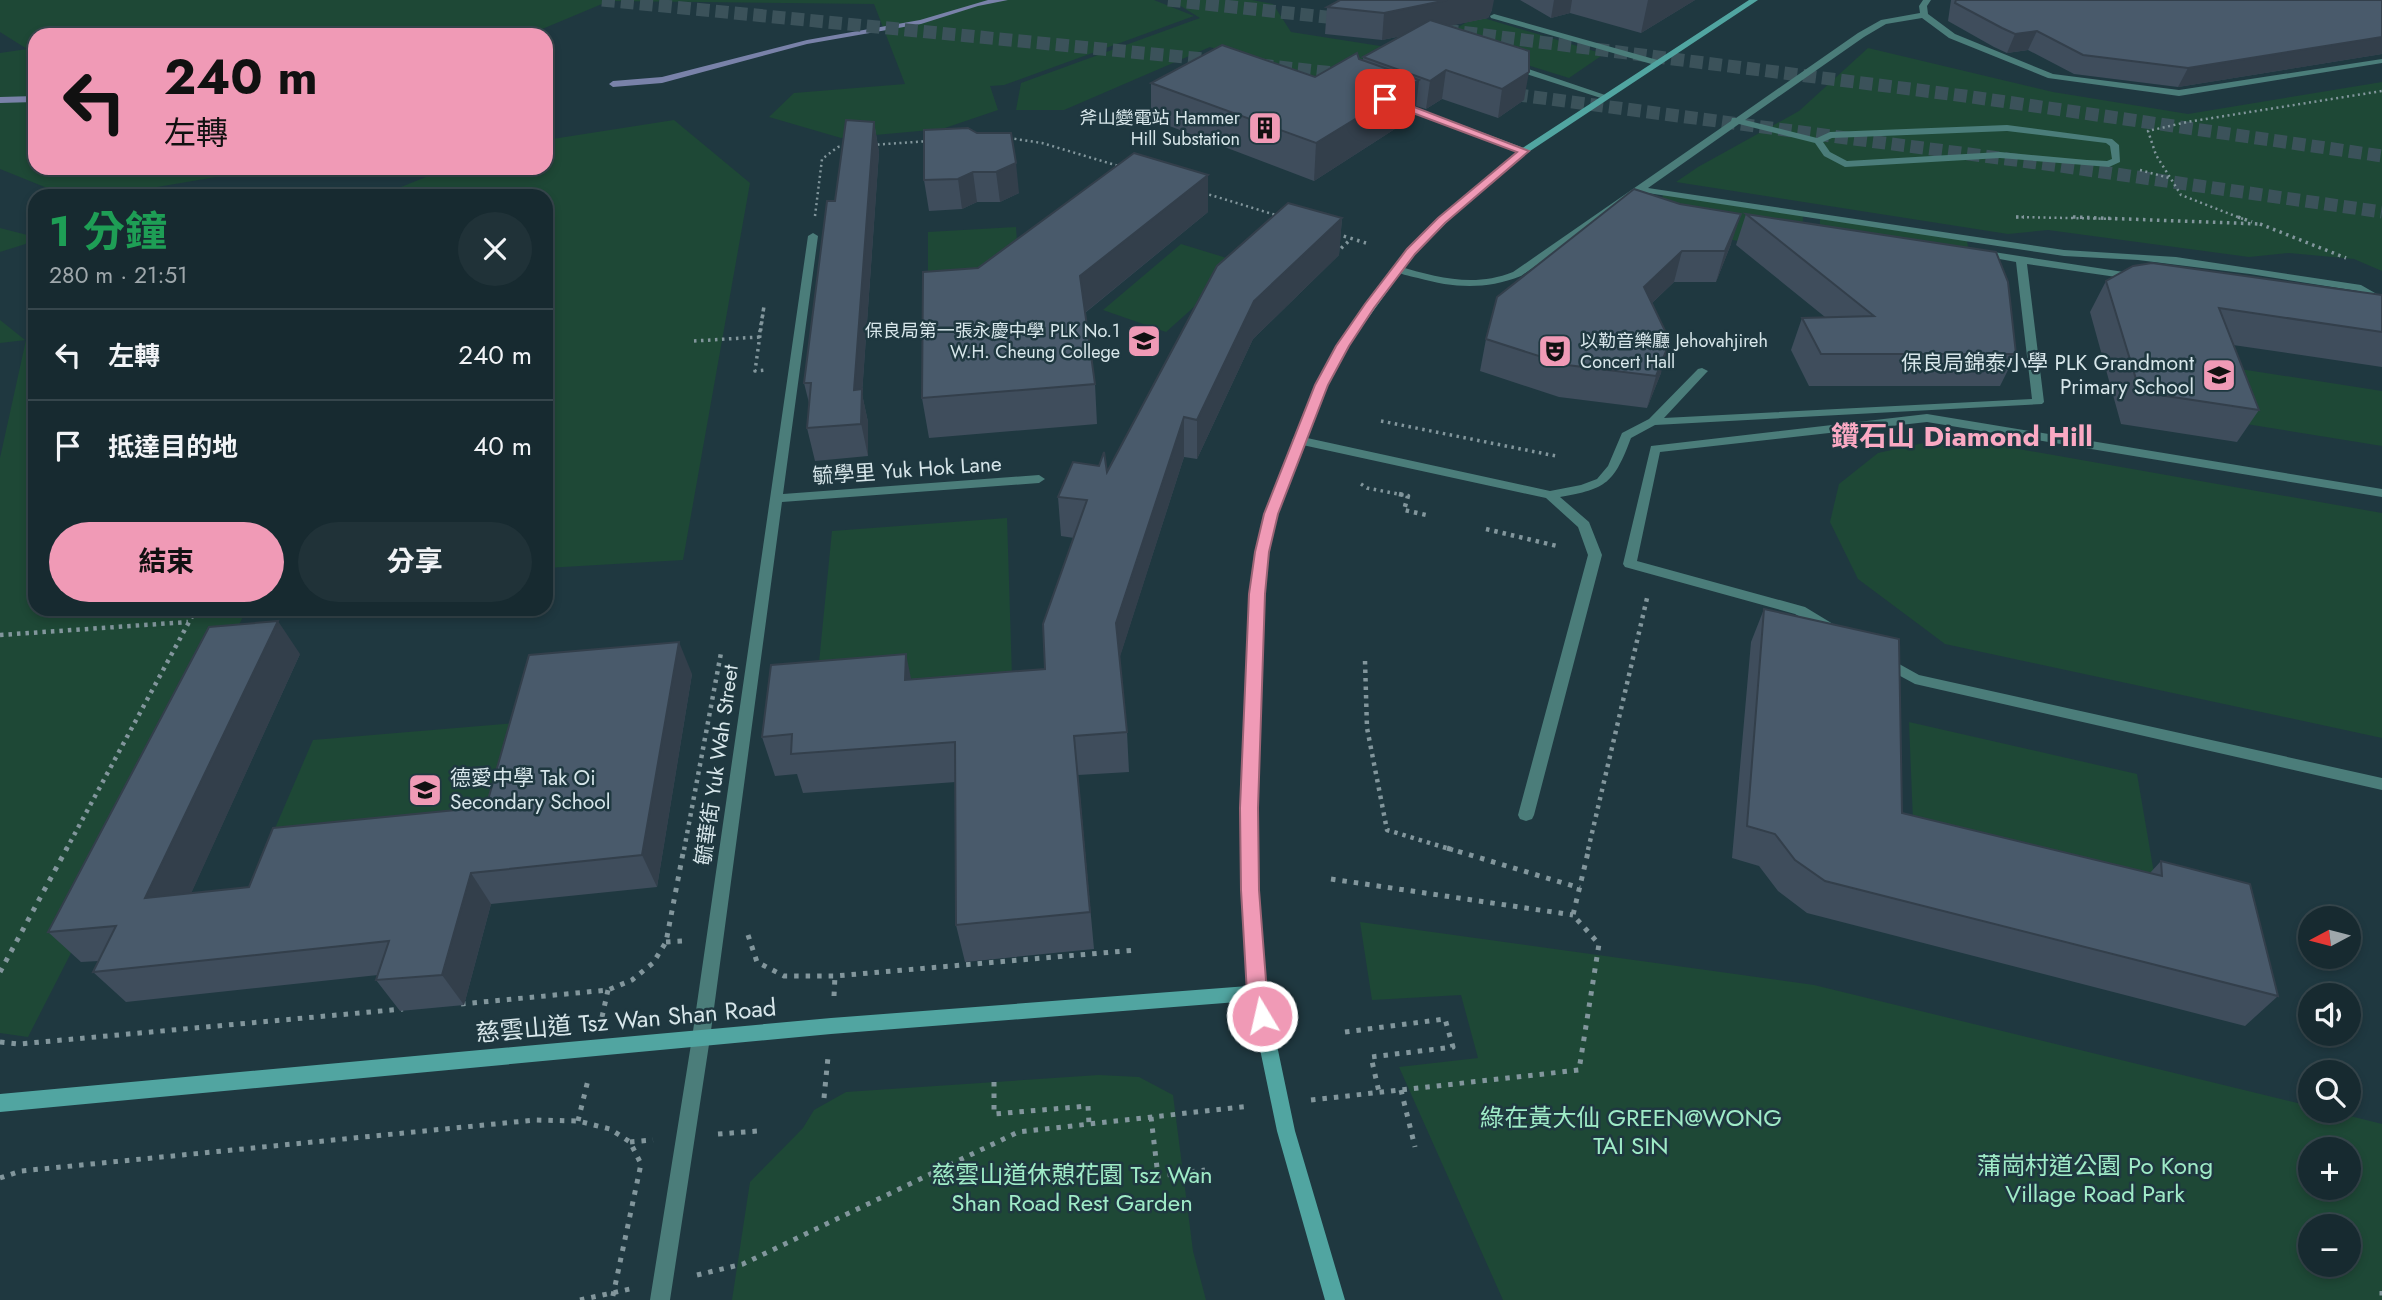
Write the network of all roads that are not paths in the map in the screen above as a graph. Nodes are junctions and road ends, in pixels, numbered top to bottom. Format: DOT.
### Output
graph roads {
  1 [pos="1754,0"];
  2 [pos="1927,0"];
  3 [pos="1924,15"];
  4 [pos="1494,16"];
  5 [pos="2382,61"];
  6 [pos="1497,62"];
  7 [pos="1658,63"];
  8 [pos="1607,97"];
  9 [pos="1385,99"];
  10 [pos="1735,120"];
  11 [pos="1818,141"];
  12 [pos="1524,151"];
  13 [pos="1638,189"];
  14 [pos="813,230"];
  15 [pos="2081,253"];
  16 [pos="1987,254"];
  17 [pos="2021,260"];
  18 [pos="1397,269"];
  19 [pos="2122,275"];
  20 [pos="2148,279"];
  21 [pos="2382,302"];
  22 [pos="1702,371"];
  23 [pos="1653,422"];
  24 [pos="1297,440"];
  25 [pos="1039,479"];
  26 [pos="2382,493"];
  27 [pos="1550,495"];
  28 [pos="778,498"];
  29 [pos="1846,638"];
  30 [pos="1869,652"];
  31 [pos="2382,784"];
  32 [pos="1526,815"];
  33 [pos="1257,993"];
  34 [pos="701,1038"];
  35 [pos="0,1103"];
  36 [pos="660,1300"];
  37 [pos="1335,1300"];
  1 -- 7 [label="main road"];
  2 -- 3 [label="street"];
  3 -- 5 [label="street"];
  3 -- 10 [label="street"];
  4 -- 7 [label="street"];
  6 -- 8 [label="street"];
  7 -- 8 [label="main road"];
  8 -- 12 [label="main road"];
  9 -- 12 [label="street"];
  10 -- 11 [label="street"];
  10 -- 13 [label="street"];
  11 -- 11 [label="street"];
  12 -- 18 [label="main road"];
  13 -- 15 [label="street"];
  13 -- 18 [label="street"];
  14 -- 28 [label="street, 毓華街 Yuk Wah Street"];
  15 -- 19 [label="street"];
  15 -- 21 [label="street"];
  16 -- 17 [label="street"];
  17 -- 19 [label="street"];
  17 -- 23 [label="street"];
  18 -- 24 [label="main road"];
  19 -- 20 [label="street"];
  22 -- 23 [label="street"];
  23 -- 27 [label="street"];
  24 -- 27 [label="street"];
  24 -- 33 [label="main road"];
  25 -- 28 [label="street, 毓學里 Yuk Hok Lane"];
  26 -- 29 [label="street"];
  27 -- 32 [label="street"];
  28 -- 34 [label="street, 毓華街 Yuk Wah Street"];
  30 -- 31 [label="street"];
  33 -- 34 [label="main road, 慈雲山道 Tsz Wan Shan Road"];
  33 -- 37 [label="main road"];
  34 -- 35 [label="main road, 慈雲山道 Tsz Wan Shan Road"];
  34 -- 36 [label="street, 毓華街 Yuk Wah Street"];
}
